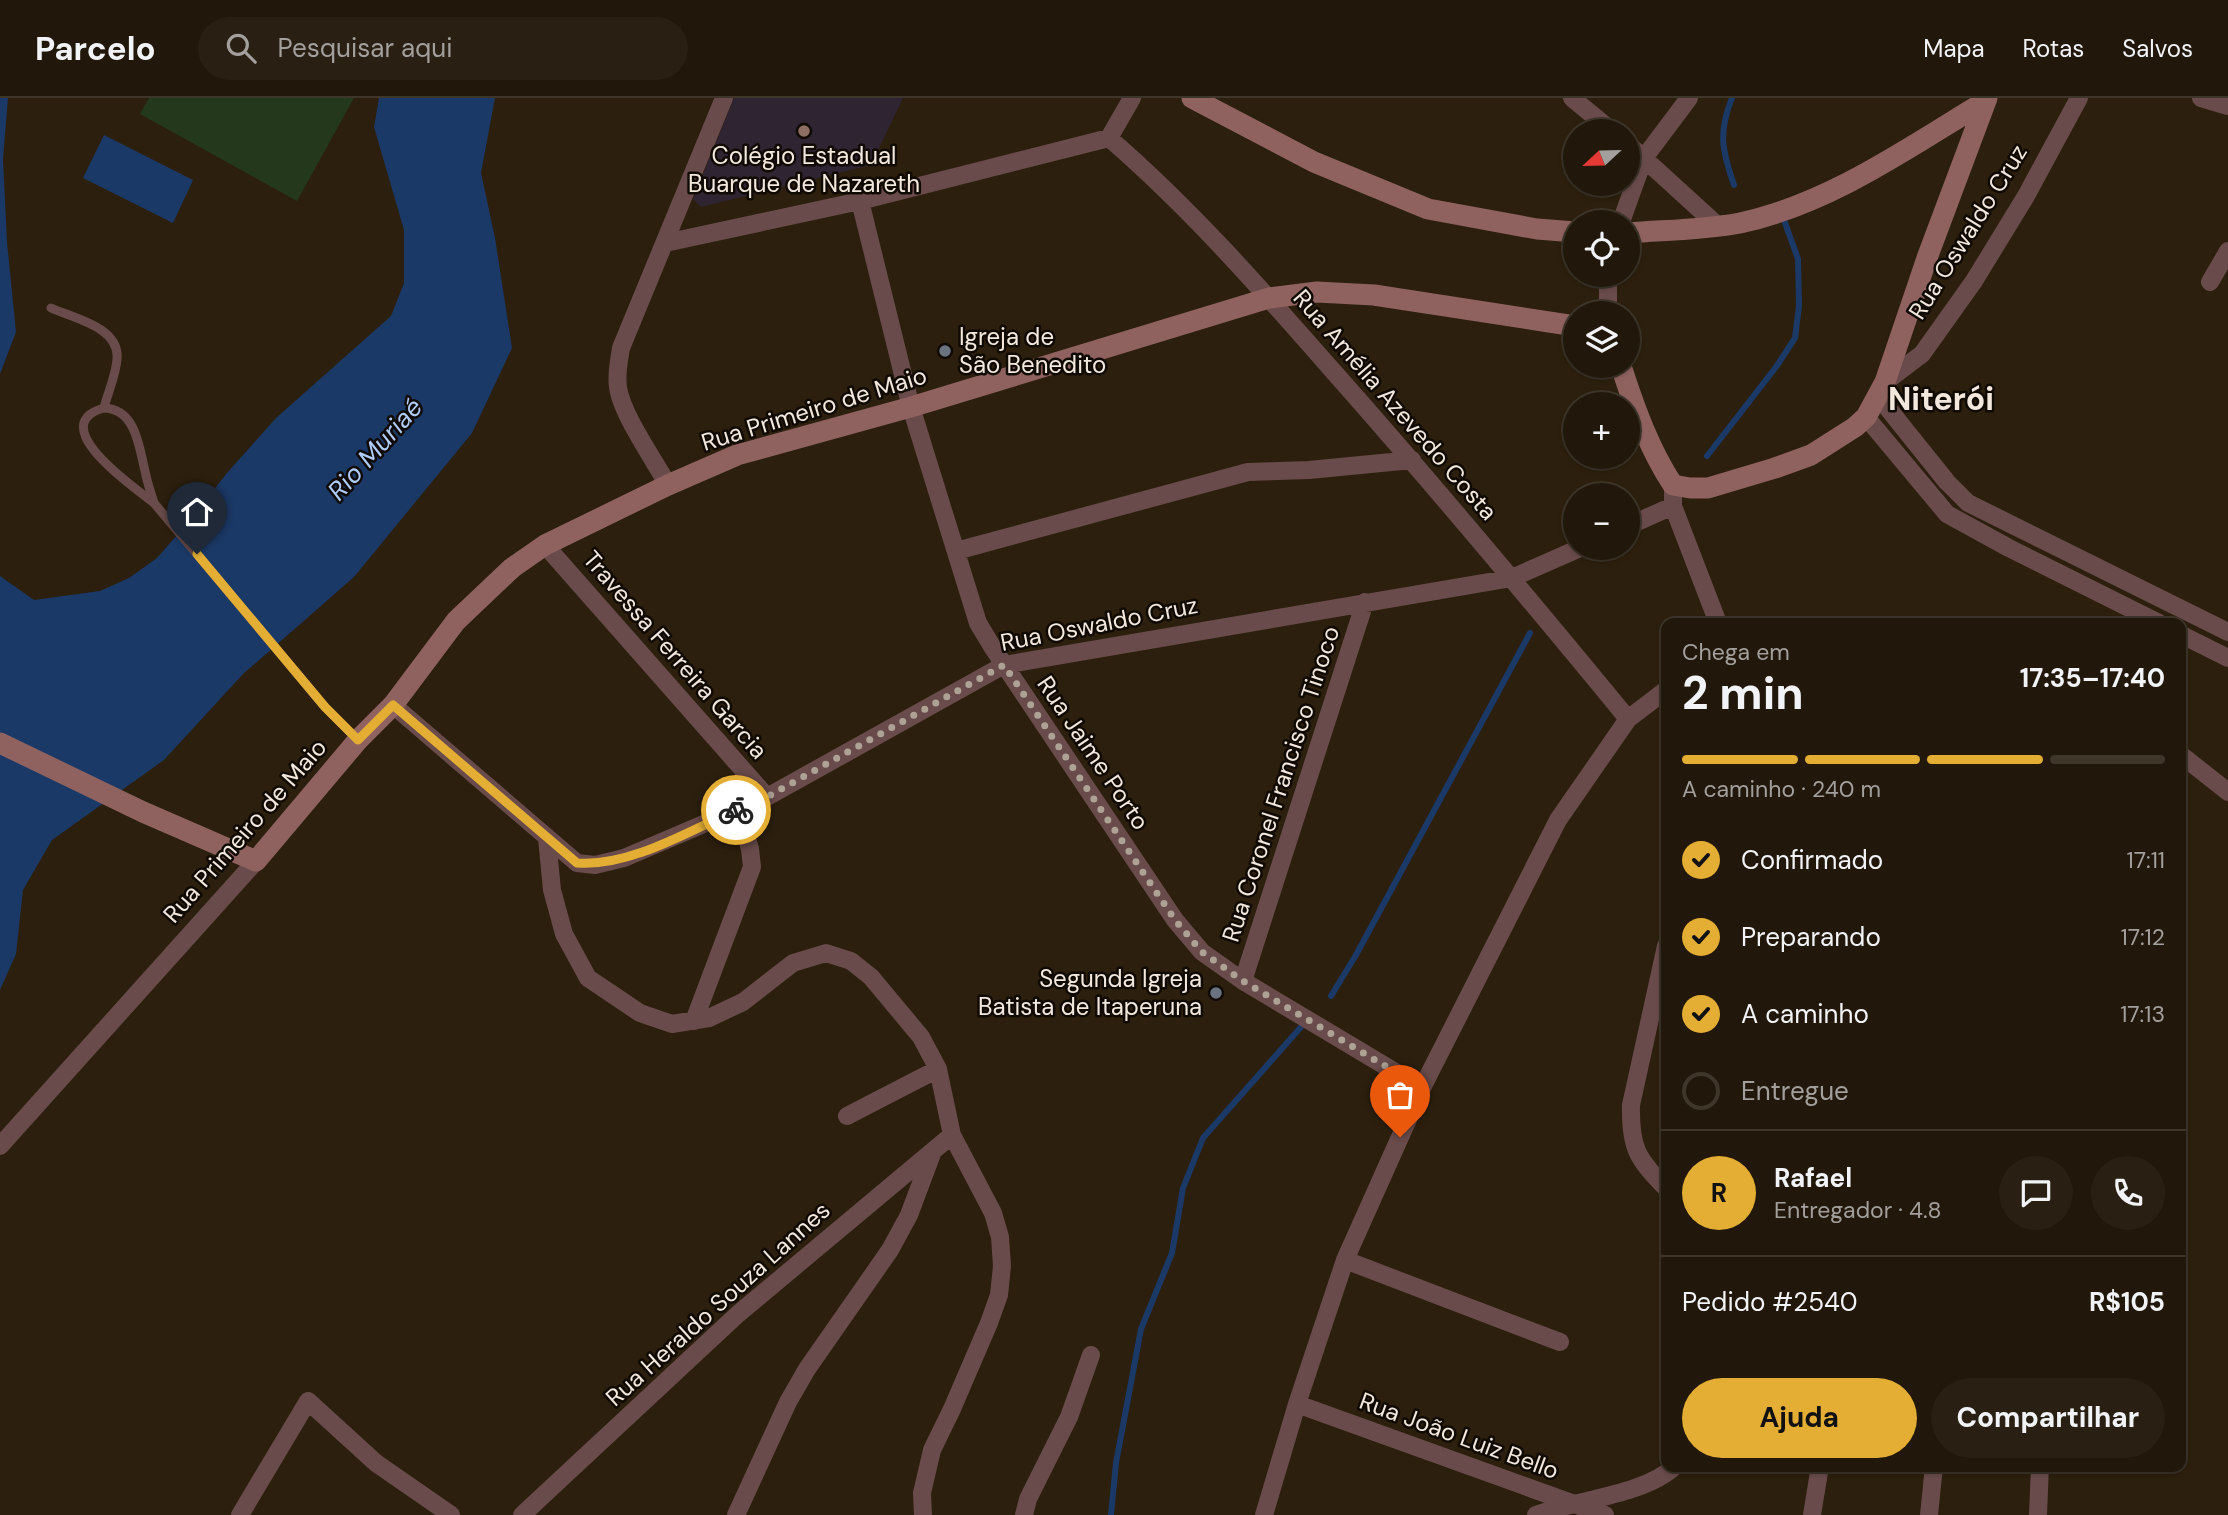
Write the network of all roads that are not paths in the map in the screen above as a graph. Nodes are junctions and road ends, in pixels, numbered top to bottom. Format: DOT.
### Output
graph roads {
  1 [pos="724,98"];
  2 [pos="1132,98"];
  3 [pos="1192,98"];
  4 [pos="1572,98"];
  5 [pos="1689,98"];
  6 [pos="2079,98"];
  7 [pos="2201,98"];
  8 [pos="1985,100"];
  9 [pos="2228,106"];
  10 [pos="1597,119"];
  11 [pos="1110,138"];
  12 [pos="1640,154"];
  13 [pos="1644,158"];
  14 [pos="860,201"];
  15 [pos="1625,210"];
  16 [pos="1718,226"];
  17 [pos="1563,231"];
  18 [pos="1640,232"];
  19 [pos="664,243"];
  20 [pos="2228,251"];
  21 [pos="2210,282"];
  22 [pos="1269,298"];
  23 [pos="51,308"];
  24 [pos="1563,324"];
  25 [pos="1626,378"];
  26 [pos="1881,389"];
  27 [pos="911,407"];
  28 [pos="104,408"];
  29 [pos="1866,417"];
  30 [pos="1412,460"];
  31 [pos="668,485"];
  32 [pos="1673,496"];
  33 [pos="154,503"];
  34 [pos="1640,518"];
  35 [pos="545,545"];
  36 [pos="956,551"];
  37 [pos="1563,556"];
  38 [pos="1512,578"];
  39 [pos="1365,602"];
  40 [pos="2197,616"];
  41 [pos="1716,618"];
  42 [pos="2149,618"];
  43 [pos="2186,632"];
  44 [pos="2228,632"];
  45 [pos="2186,636"];
  46 [pos="2228,658"];
  47 [pos="1004,665"];
  48 [pos="1661,694"];
  49 [pos="393,705"];
  50 [pos="1628,719"];
  51 [pos="358,740"];
  52 [pos="0,743"];
  53 [pos="2186,759"];
  54 [pos="2228,792"];
  55 [pos="767,797"];
  56 [pos="738,810"];
  57 [pos="547,838"];
  58 [pos="256,861"];
  59 [pos="1661,969"];
  60 [pos="1243,981"];
  61 [pos="694,1021"];
  62 [pos="937,1069"];
  63 [pos="1422,1088"];
  64 [pos="847,1116"];
  65 [pos="952,1135"];
  66 [pos="0,1146"];
  67 [pos="933,1151"];
  68 [pos="1661,1183"];
  69 [pos="1345,1260"];
  70 [pos="1560,1342"];
  71 [pos="1091,1355"];
  72 [pos="1297,1404"];
  73 [pos="1669,1472"];
  74 [pos="1819,1472"];
  75 [pos="1933,1472"];
  76 [pos="2040,1472"];
  77 [pos="1578,1504"];
  78 [pos="240,1515"];
  79 [pos="451,1515"];
  80 [pos="522,1515"];
  81 [pos="736,1515"];
  82 [pos="922,1515"];
  83 [pos="1024,1515"];
  84 [pos="1264,1515"];
  85 [pos="1536,1515"];
  86 [pos="1605,1515"];
  87 [pos="1812,1515"];
  88 [pos="1929,1515"];
  89 [pos="2038,1515"];
  1 -- 19 [label="street"];
  2 -- 11 [label="street"];
  3 -- 17 [label="main road"];
  4 -- 10 [label="street"];
  5 -- 13 [label="street"];
  6 -- 26 [label="street, Rua Oswaldo Cruz"];
  7 -- 9 [label="street"];
  8 -- 16 [label="main road"];
  8 -- 26 [label="main road"];
  11 -- 14 [label="street"];
  11 -- 22 [label="street, Rua Amélia Azevedo Costa"];
  12 -- 13 [label="street"];
  13 -- 15 [label="street"];
  13 -- 16 [label="street"];
  14 -- 19 [label="street"];
  14 -- 27 [label="street, Rua Jaime Porto"];
  16 -- 18 [label="main road"];
  19 -- 31 [label="street"];
  20 -- 21 [label="street"];
  22 -- 24 [label="main road, Rua Primeiro de Maio"];
  22 -- 27 [label="main road, Rua Primeiro de Maio"];
  22 -- 30 [label="street, Rua Amélia Azevedo Costa"];
  23 -- 28 [label="lane"];
  25 -- 32 [label="main road"];
  26 -- 29 [label="main road, Rua Oswaldo Cruz"];
  26 -- 40 [label="street"];
  27 -- 31 [label="main road, Rua Primeiro de Maio"];
  27 -- 36 [label="street, Rua Jaime Porto"];
  28 -- 33 [label="lane"];
  28 -- 33 [label="lane"];
  29 -- 32 [label="main road, Rua Oswaldo Cruz"];
  29 -- 42 [label="street"];
  30 -- 36 [label="street"];
  30 -- 38 [label="street, Rua Amélia Azevedo Costa"];
  31 -- 35 [label="main road, Rua Primeiro de Maio"];
  32 -- 34 [label="street, Rua Oswaldo Cruz"];
  32 -- 41 [label="street"];
  33 -- 51 [label="lane"];
  35 -- 49 [label="main road, Rua Primeiro de Maio"];
  35 -- 55 [label="street, Travessa Ferreira Garcia"];
  36 -- 47 [label="street, Rua Jaime Porto"];
  37 -- 38 [label="street, Rua Oswaldo Cruz"];
  38 -- 39 [label="street, Rua Oswaldo Cruz"];
  38 -- 50 [label="street, Rua Amélia Azevedo Costa"];
  39 -- 47 [label="street, Rua Oswaldo Cruz"];
  39 -- 60 [label="street, Rua Coronel Francisco Tinoco"];
  40 -- 43 [label="street"];
  40 -- 44 [label="street"];
  45 -- 46 [label="street"];
  47 -- 55 [label="street, Rua Oswaldo Cruz"];
  47 -- 60 [label="street, Rua Jaime Porto"];
  48 -- 50 [label="street"];
  49 -- 51 [label="main road, Rua Primeiro de Maio"];
  49 -- 57 [label="street, Rua Oswaldo Cruz"];
  50 -- 63 [label="street"];
  51 -- 58 [label="main road, Rua Primeiro de Maio"];
  52 -- 58 [label="main road"];
  53 -- 54 [label="street"];
  55 -- 56 [label="street, Rua Oswaldo Cruz"];
  56 -- 57 [label="street, Rua Oswaldo Cruz"];
  56 -- 61 [label="street"];
  57 -- 61 [label="street"];
  58 -- 66 [label="street, Rua Primeiro de Maio"];
  59 -- 68 [label="street"];
  60 -- 63 [label="street, Rua Jaime Porto"];
  61 -- 62 [label="street"];
  62 -- 64 [label="street"];
  62 -- 65 [label="street"];
  63 -- 69 [label="street"];
  65 -- 67 [label="street, Rua Heraldo Souza Lannes"];
  65 -- 82 [label="street"];
  67 -- 80 [label="street, Rua Heraldo Souza Lannes"];
  67 -- 81 [label="street"];
  69 -- 70 [label="street"];
  69 -- 72 [label="street"];
  71 -- 83 [label="street"];
  72 -- 77 [label="street, Rua João Luiz Bello"];
  72 -- 84 [label="street"];
  73 -- 77 [label="street"];
  74 -- 87 [label="street"];
  75 -- 88 [label="street"];
  76 -- 89 [label="street"];
  77 -- 85 [label="street"];
  77 -- 86 [label="street, Rua João Luiz Bello"];
  78 -- 79 [label="street"];
}
